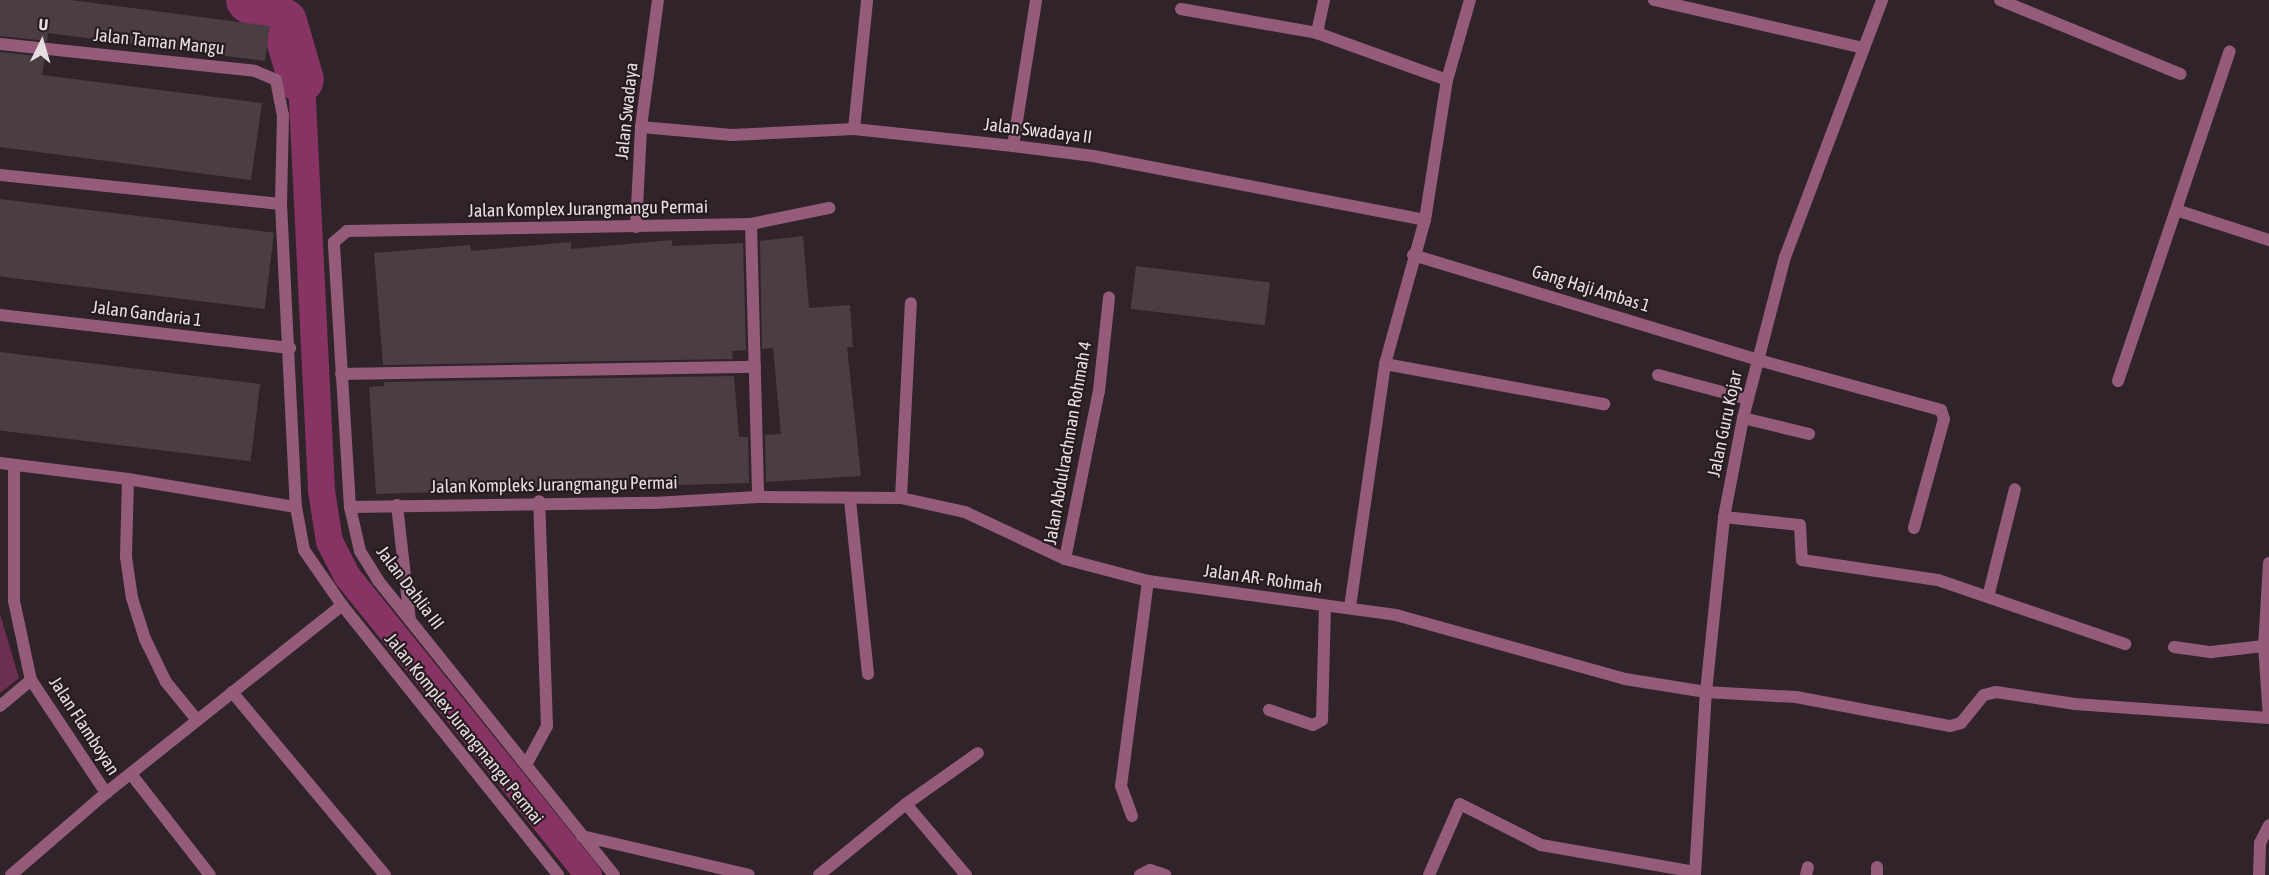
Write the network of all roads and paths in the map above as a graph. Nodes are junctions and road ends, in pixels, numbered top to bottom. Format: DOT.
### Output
graph roads {
  1 [pos="658,0"];
  2 [pos="867,0"];
  3 [pos="1036,0"];
  4 [pos="1324,0"];
  5 [pos="1470,0"];
  6 [pos="1654,0"];
  7 [pos="1882,0"];
  8 [pos="2001,0"];
  9 [pos="1181,9"];
  10 [pos="1317,33"];
  11 [pos="0,44"];
  12 [pos="1864,48"];
  13 [pos="2230,51"];
  14 [pos="2180,74"];
  15 [pos="1447,80"];
  16 [pos="283,115"];
  17 [pos="641,127"];
  18 [pos="854,129"];
  19 [pos="1013,146"];
  20 [pos="0,175"];
  21 [pos="281,204"];
  22 [pos="829,208"];
  23 [pos="2176,210"];
  24 [pos="1425,220"];
  25 [pos="751,224"];
  26 [pos="636,227"];
  27 [pos="347,231"];
  28 [pos="2269,240"];
  29 [pos="1413,255"];
  30 [pos="1109,298"];
  31 [pos="911,303"];
  32 [pos="0,315"];
  33 [pos="290,348"];
  34 [pos="1758,360"];
  35 [pos="1385,364"];
  36 [pos="755,367"];
  37 [pos="341,374"];
  38 [pos="1658,375"];
  39 [pos="2118,381"];
  40 [pos="1748,399"];
  41 [pos="1604,404"];
  42 [pos="1743,418"];
  43 [pos="1809,434"];
  44 [pos="0,464"];
  45 [pos="14,465"];
  46 [pos="128,479"];
  47 [pos="2015,489"];
  48 [pos="758,497"];
  49 [pos="901,498"];
  50 [pos="850,500"];
  51 [pos="539,501"];
  52 [pos="397,505"];
  53 [pos="296,507"];
  54 [pos="350,507"];
  55 [pos="1724,517"];
  56 [pos="1914,528"];
  57 [pos="1065,559"];
  58 [pos="2269,563"];
  59 [pos="1148,581"];
  60 [pos="1988,597"];
  61 [pos="0,599"];
  62 [pos="14,601"];
  63 [pos="342,605"];
  64 [pos="1325,606"];
  65 [pos="1350,607"];
  66 [pos="410,620"];
  67 [pos="2125,644"];
  68 [pos="2264,646"];
  69 [pos="2174,647"];
  70 [pos="2266,659"];
  71 [pos="868,674"];
  72 [pos="31,680"];
  73 [pos="232,692"];
  74 [pos="1706,692"];
  75 [pos="0,706"];
  76 [pos="1269,710"];
  77 [pos="2269,718"];
  78 [pos="197,720"];
  79 [pos="978,753"];
  80 [pos="527,763"];
  81 [pos="131,774"];
  82 [pos="106,793"];
  83 [pos="906,804"];
  84 [pos="1132,816"];
  85 [pos="2269,825"];
  86 [pos="582,836"];
  87 [pos="1145,872"];
  88 [pos="17,873"];
  89 [pos="1695,874"];
  90 [pos="210,875"];
  91 [pos="386,875"];
  92 [pos="558,875"];
  93 [pos="614,875"];
  94 [pos="749,875"];
  95 [pos="819,875"];
  96 [pos="966,875"];
  97 [pos="1165,875"];
  98 [pos="1429,875"];
  99 [pos="2259,875"];
  1 -- 17 [label="street, Jalan Swadaya"];
  2 -- 18 [label="street"];
  3 -- 19 [label="street"];
  4 -- 10 [label="street"];
  5 -- 15 [label="street"];
  6 -- 12 [label="street"];
  7 -- 12 [label="street, Jalan Guru Kojar"];
  8 -- 14 [label="street"];
  9 -- 10 [label="street"];
  10 -- 15 [label="street"];
  11 -- 16 [label="street, Jalan Taman Mangu"];
  12 -- 34 [label="street, Jalan Guru Kojar"];
  13 -- 23 [label="street"];
  15 -- 24 [label="street"];
  16 -- 21 [label="street, Jalan Komplex Jurangmangu Permai"];
  17 -- 18 [label="street, Jalan Swadaya II"];
  17 -- 26 [label="street, Jalan Swadaya"];
  18 -- 19 [label="street, Jalan Swadaya II"];
  19 -- 24 [label="street, Jalan Swadaya II"];
  20 -- 21 [label="street"];
  21 -- 33 [label="street, Jalan Komplex Jurangmangu Permai"];
  22 -- 25 [label="street, Jalan Komplex Jurangmangu Permai"];
  23 -- 28 [label="street"];
  23 -- 39 [label="street"];
  24 -- 29 [label="street"];
  25 -- 26 [label="street, Jalan Komplex Jurangmangu Permai"];
  25 -- 36 [label="street"];
  26 -- 27 [label="street, Jalan Komplex Jurangmangu Permai"];
  27 -- 37 [label="street, Jalan Dahlia III"];
  29 -- 34 [label="street, Gang Haji Ambas 1"];
  29 -- 35 [label="street"];
  30 -- 57 [label="street, Jalan Abdulrachman Rohmah 4"];
  31 -- 49 [label="street"];
  32 -- 33 [label="street, Jalan Gandaria 1"];
  33 -- 53 [label="street, Jalan Komplex Jurangmangu Permai"];
  34 -- 40 [label="street, Jalan Guru Kojar"];
  34 -- 56 [label="street, Gang Haji Ambas 1"];
  35 -- 41 [label="street"];
  35 -- 65 [label="street"];
  36 -- 37 [label="street"];
  36 -- 48 [label="street"];
  37 -- 54 [label="street, Jalan Dahlia III"];
  38 -- 40 [label="street"];
  40 -- 42 [label="street, Jalan Guru Kojar"];
  42 -- 43 [label="street"];
  42 -- 55 [label="street, Jalan Guru Kojar"];
  44 -- 45 [label="street"];
  45 -- 46 [label="street"];
  45 -- 62 [label="street, Jalan Flamboyan"];
  46 -- 53 [label="street"];
  46 -- 78 [label="street"];
  47 -- 60 [label="street"];
  48 -- 50 [label="street, Jalan AR- Rohmah"];
  48 -- 51 [label="street, Jalan Kompleks Jurangmangu Permai"];
  49 -- 50 [label="street, Jalan AR- Rohmah"];
  49 -- 57 [label="street, Jalan AR- Rohmah"];
  50 -- 71 [label="street"];
  51 -- 52 [label="street, Jalan Kompleks Jurangmangu Permai"];
  51 -- 80 [label="street"];
  52 -- 54 [label="street, Jalan Kompleks Jurangmangu Permai"];
  52 -- 66 [label="street"];
  53 -- 63 [label="street, Jalan Komplex Jurangmangu Permai"];
  54 -- 66 [label="street, Jalan Dahlia III"];
  55 -- 60 [label="street"];
  55 -- 74 [label="street, Jalan Guru Kojar"];
  57 -- 59 [label="street, Jalan AR- Rohmah"];
  58 -- 68 [label="street"];
  59 -- 64 [label="street, Jalan AR- Rohmah"];
  59 -- 84 [label="street"];
  60 -- 67 [label="street"];
  61 -- 62 [label="street"];
  62 -- 72 [label="street, Jalan Flamboyan"];
  63 -- 73 [label="street"];
  63 -- 92 [label="street, Jalan Komplex Jurangmangu Permai"];
  64 -- 65 [label="street, Jalan AR- Rohmah"];
  64 -- 76 [label="street"];
  65 -- 74 [label="street, Jalan AR- Rohmah"];
  66 -- 80 [label="street, Jalan Dahlia III"];
  68 -- 69 [label="street"];
  68 -- 70 [label="street"];
  70 -- 77 [label="street"];
  72 -- 75 [label="street"];
  72 -- 82 [label="street, Jalan Flamboyan"];
  73 -- 78 [label="street"];
  73 -- 91 [label="street"];
  74 -- 77 [label="street, Jalan AR- Rohmah"];
  74 -- 89 [label="street, Jalan Guru Kojar"];
  78 -- 81 [label="street"];
  79 -- 83 [label="street"];
  80 -- 86 [label="street, Jalan Dahlia III"];
  81 -- 82 [label="street"];
  81 -- 90 [label="street"];
  82 -- 88 [label="street"];
  83 -- 95 [label="street"];
  83 -- 96 [label="street"];
  85 -- 99 [label="street"];
  86 -- 93 [label="street, Jalan Dahlia III"];
  86 -- 94 [label="street"];
  87 -- 97 [label="street"];
  89 -- 98 [label="street"];
}
